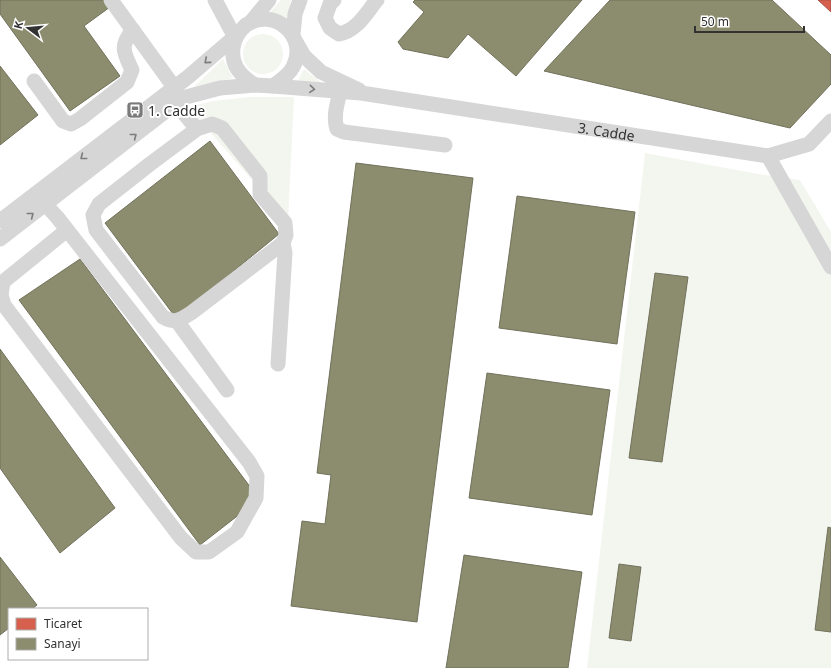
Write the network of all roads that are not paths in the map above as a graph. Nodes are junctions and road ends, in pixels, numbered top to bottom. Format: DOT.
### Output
graph roads {
  1 [pos="111,0"];
  2 [pos="269,0"];
  3 [pos="300,0"];
  4 [pos="334,0"];
  5 [pos="377,0"];
  6 [pos="217,1"];
  7 [pos="250,23"];
  8 [pos="133,30"];
  9 [pos="237,35"];
  10 [pos="294,38"];
  11 [pos="34,81"];
  12 [pos="255,85"];
  13 [pos="273,86"];
  14 [pos="174,87"];
  15 [pos="340,92"];
  16 [pos="371,95"];
  17 [pos="176,104"];
  18 [pos="831,121"];
  19 [pos="197,130"];
  20 [pos="445,145"];
  21 [pos="768,156"];
  22 [pos="45,204"];
  23 [pos="0,221"];
  24 [pos="67,230"];
  25 [pos="0,239"];
  26 [pos="283,243"];
  27 [pos="831,268"];
  28 [pos="177,321"];
  29 [pos="278,364"];
  30 [pos="227,390"];
  1 -- 8 [label="street"];
  2 -- 7 [label="street"];
  3 -- 10 [label="street"];
  4 -- 5 [label="street"];
  6 -- 9 [label="street"];
  7 -- 9 [label="street"];
  7 -- 10 [label="street"];
  8 -- 11 [label="street"];
  8 -- 14 [label="street"];
  9 -- 12 [label="street"];
  9 -- 14 [label="street, one-way"];
  10 -- 13 [label="street"];
  10 -- 16 [label="street, 3. Cadde"];
  12 -- 13 [label="street"];
  12 -- 17 [label="street"];
  13 -- 15 [label="street, 3. Cadde, one-way"];
  14 -- 23 [label="street, one-way"];
  15 -- 16 [label="street, 3. Cadde"];
  15 -- 20 [label="street"];
  16 -- 21 [label="street, 3. Cadde"];
  17 -- 19 [label="street"];
  22 -- 17 [label="street, one-way"];
  18 -- 21 [label="street, 3. Cadde"];
  19 -- 26 [label="street"];
  19 -- 28 [label="street"];
  21 -- 27 [label="street"];
  22 -- 24 [label="street"];
  25 -- 22 [label="street, one-way"];
  24 -- 24 [label="street"];
  26 -- 28 [label="street"];
  26 -- 29 [label="street"];
  28 -- 30 [label="street"];
}
